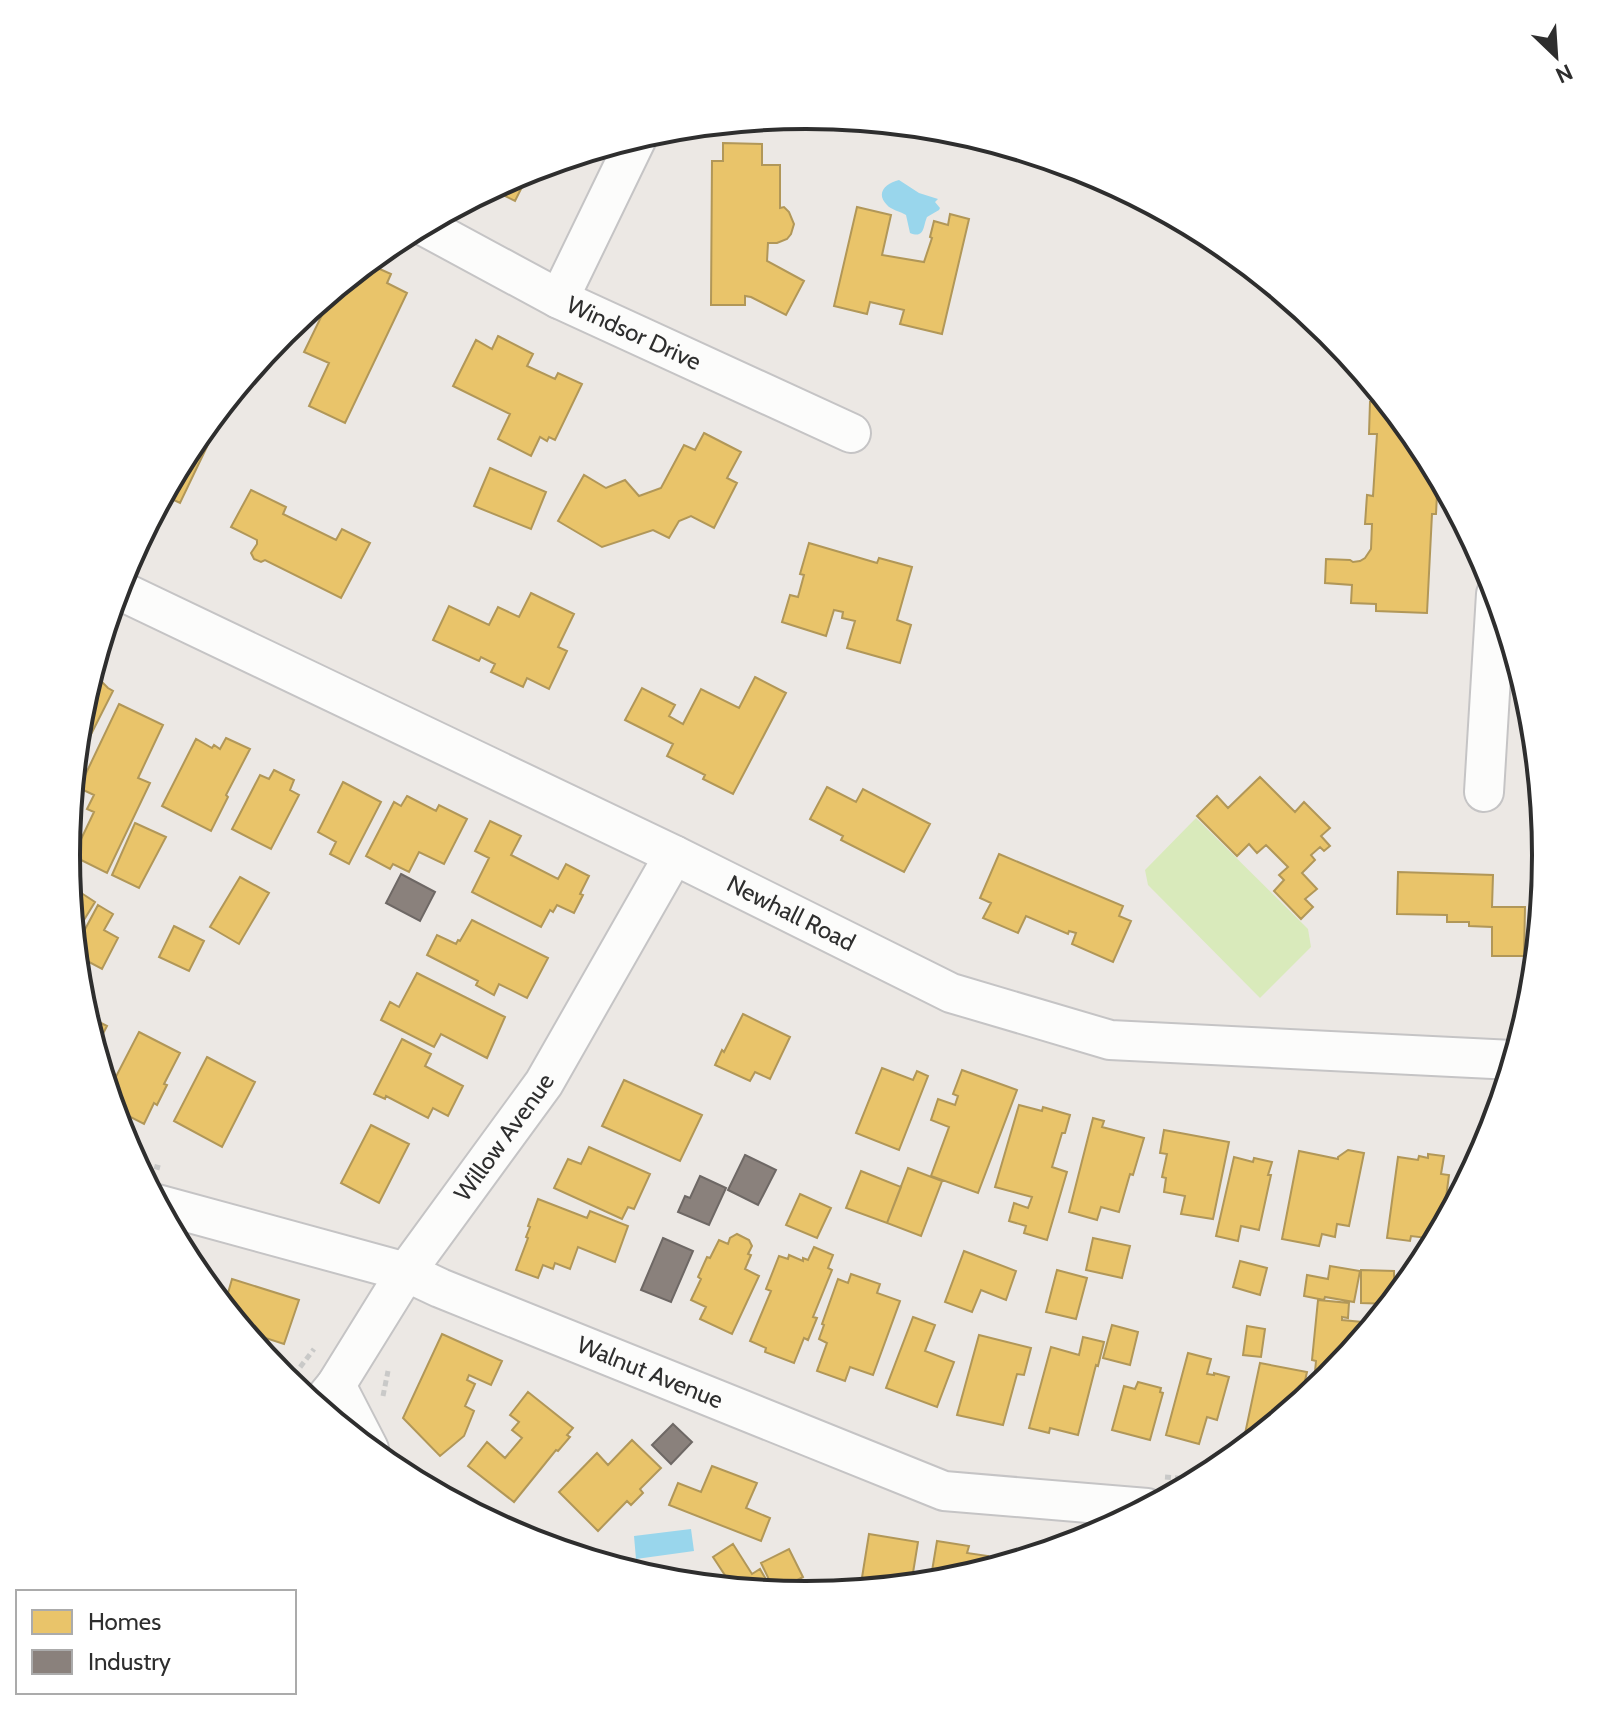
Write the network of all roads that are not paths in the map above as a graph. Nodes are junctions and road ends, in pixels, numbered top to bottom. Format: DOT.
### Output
graph roads {
  1 [pos="631,151"];
  2 [pos="434,232"];
  3 [pos="559,299"];
  4 [pos="851,433"];
  5 [pos="129,595"];
  6 [pos="1494,626"];
  7 [pos="1484,792"];
  8 [pos="674,855"];
  9 [pos="1502,1059"];
  10 [pos="172,1208"];
  11 [pos="406,1272"];
  12 [pos="327,1396"];
  13 [pos="349,1419"];
  14 [pos="1154,1492"];
  1 -- 3 [label="street"];
  2 -- 3 [label="street, Windsor Drive"];
  3 -- 4 [label="street, Windsor Drive"];
  5 -- 8 [label="street, Newhall Road"];
  6 -- 7 [label="street"];
  8 -- 9 [label="street, Newhall Road"];
  8 -- 11 [label="street, Willow Avenue"];
  10 -- 11 [label="street, Walnut Avenue"];
  11 -- 12 [label="street, Willow Avenue"];
  11 -- 14 [label="street, Walnut Avenue"];
  12 -- 13 [label="street"];
}
